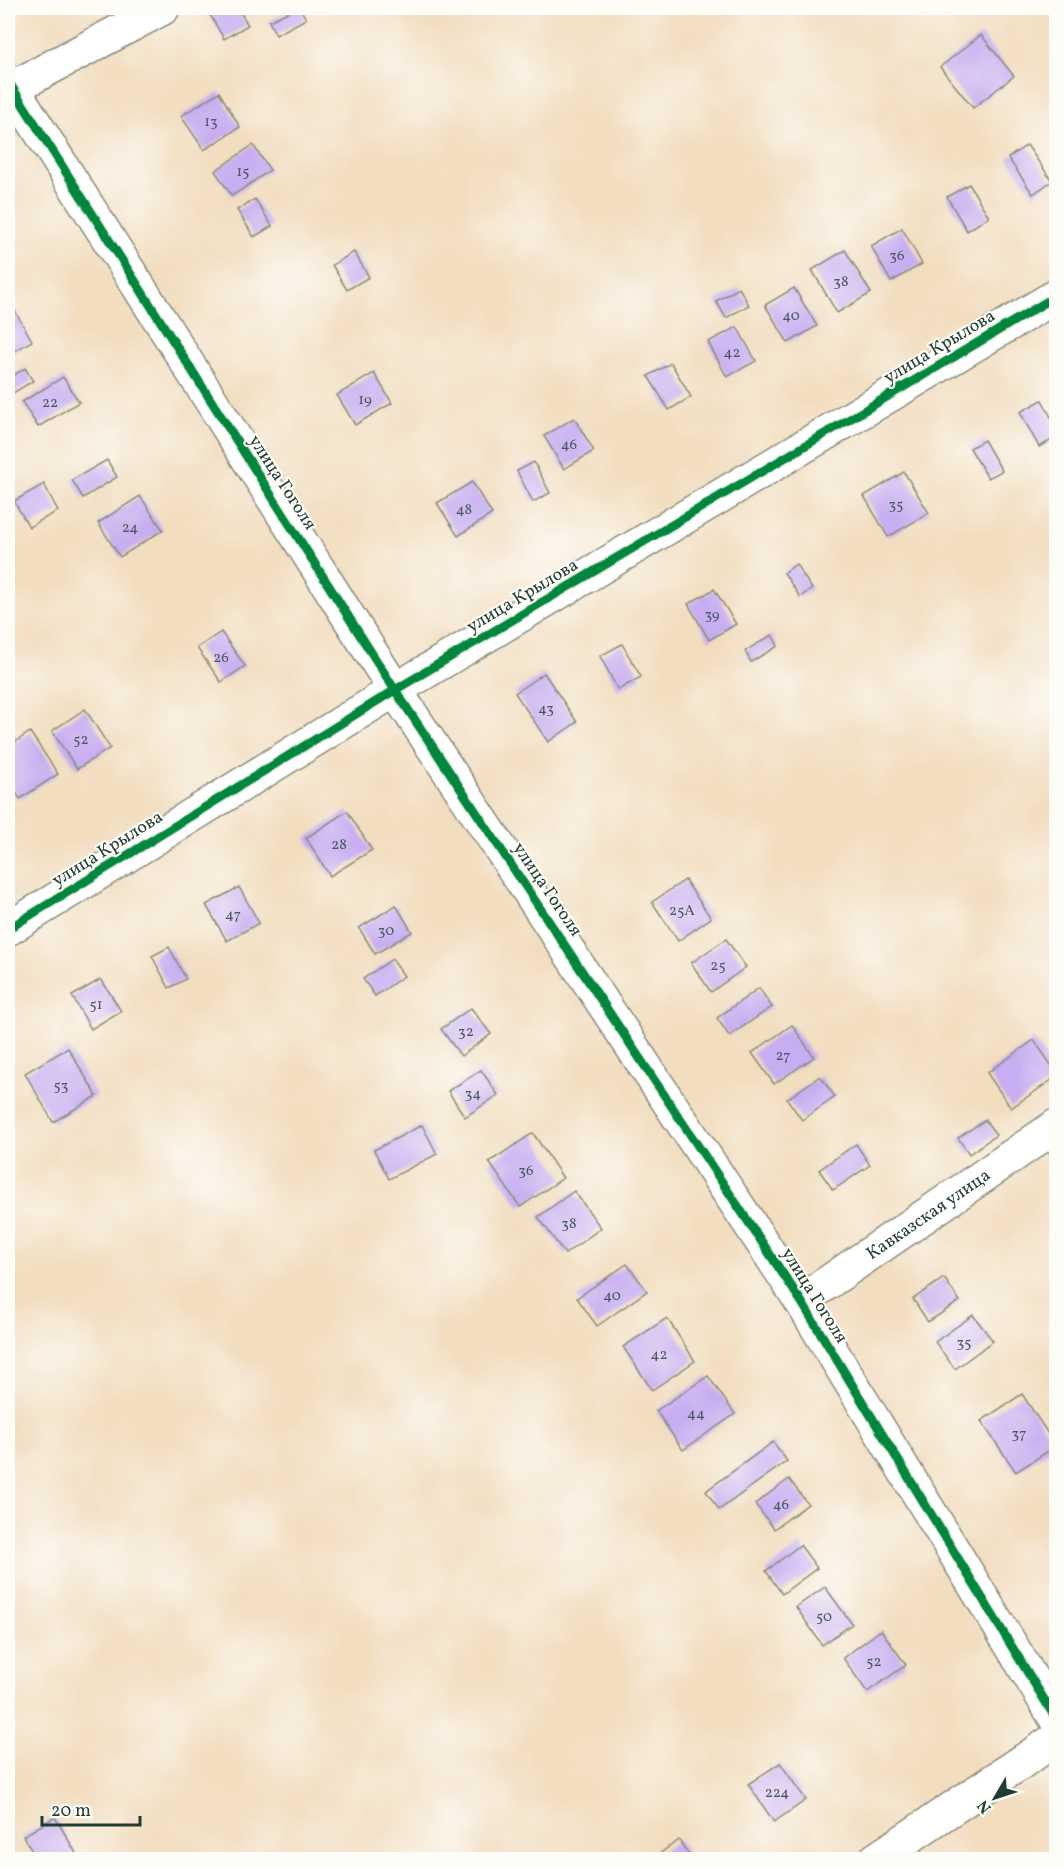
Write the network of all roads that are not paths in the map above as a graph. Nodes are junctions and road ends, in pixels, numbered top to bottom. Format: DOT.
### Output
graph roads {
  1 [pos="163,8"];
  2 [pos="10,84"];
  3 [pos="1056,296"];
  4 [pos="395,690"];
  5 [pos="8,929"];
  6 [pos="1056,1126"];
  7 [pos="801,1301"];
  8 [pos="1056,1719"];
  9 [pos="1056,1739"];
  10 [pos="875,1860"];
  1 -- 2 [label="street"];
  2 -- 4 [label="street, улица Гоголя"];
  3 -- 4 [label="street, улица Крылова"];
  4 -- 5 [label="street, улица Крылова"];
  4 -- 7 [label="street, улица Гоголя"];
  6 -- 7 [label="street, Кавказская улица"];
  7 -- 8 [label="street, улица Гоголя"];
  9 -- 10 [label="street"];
}
